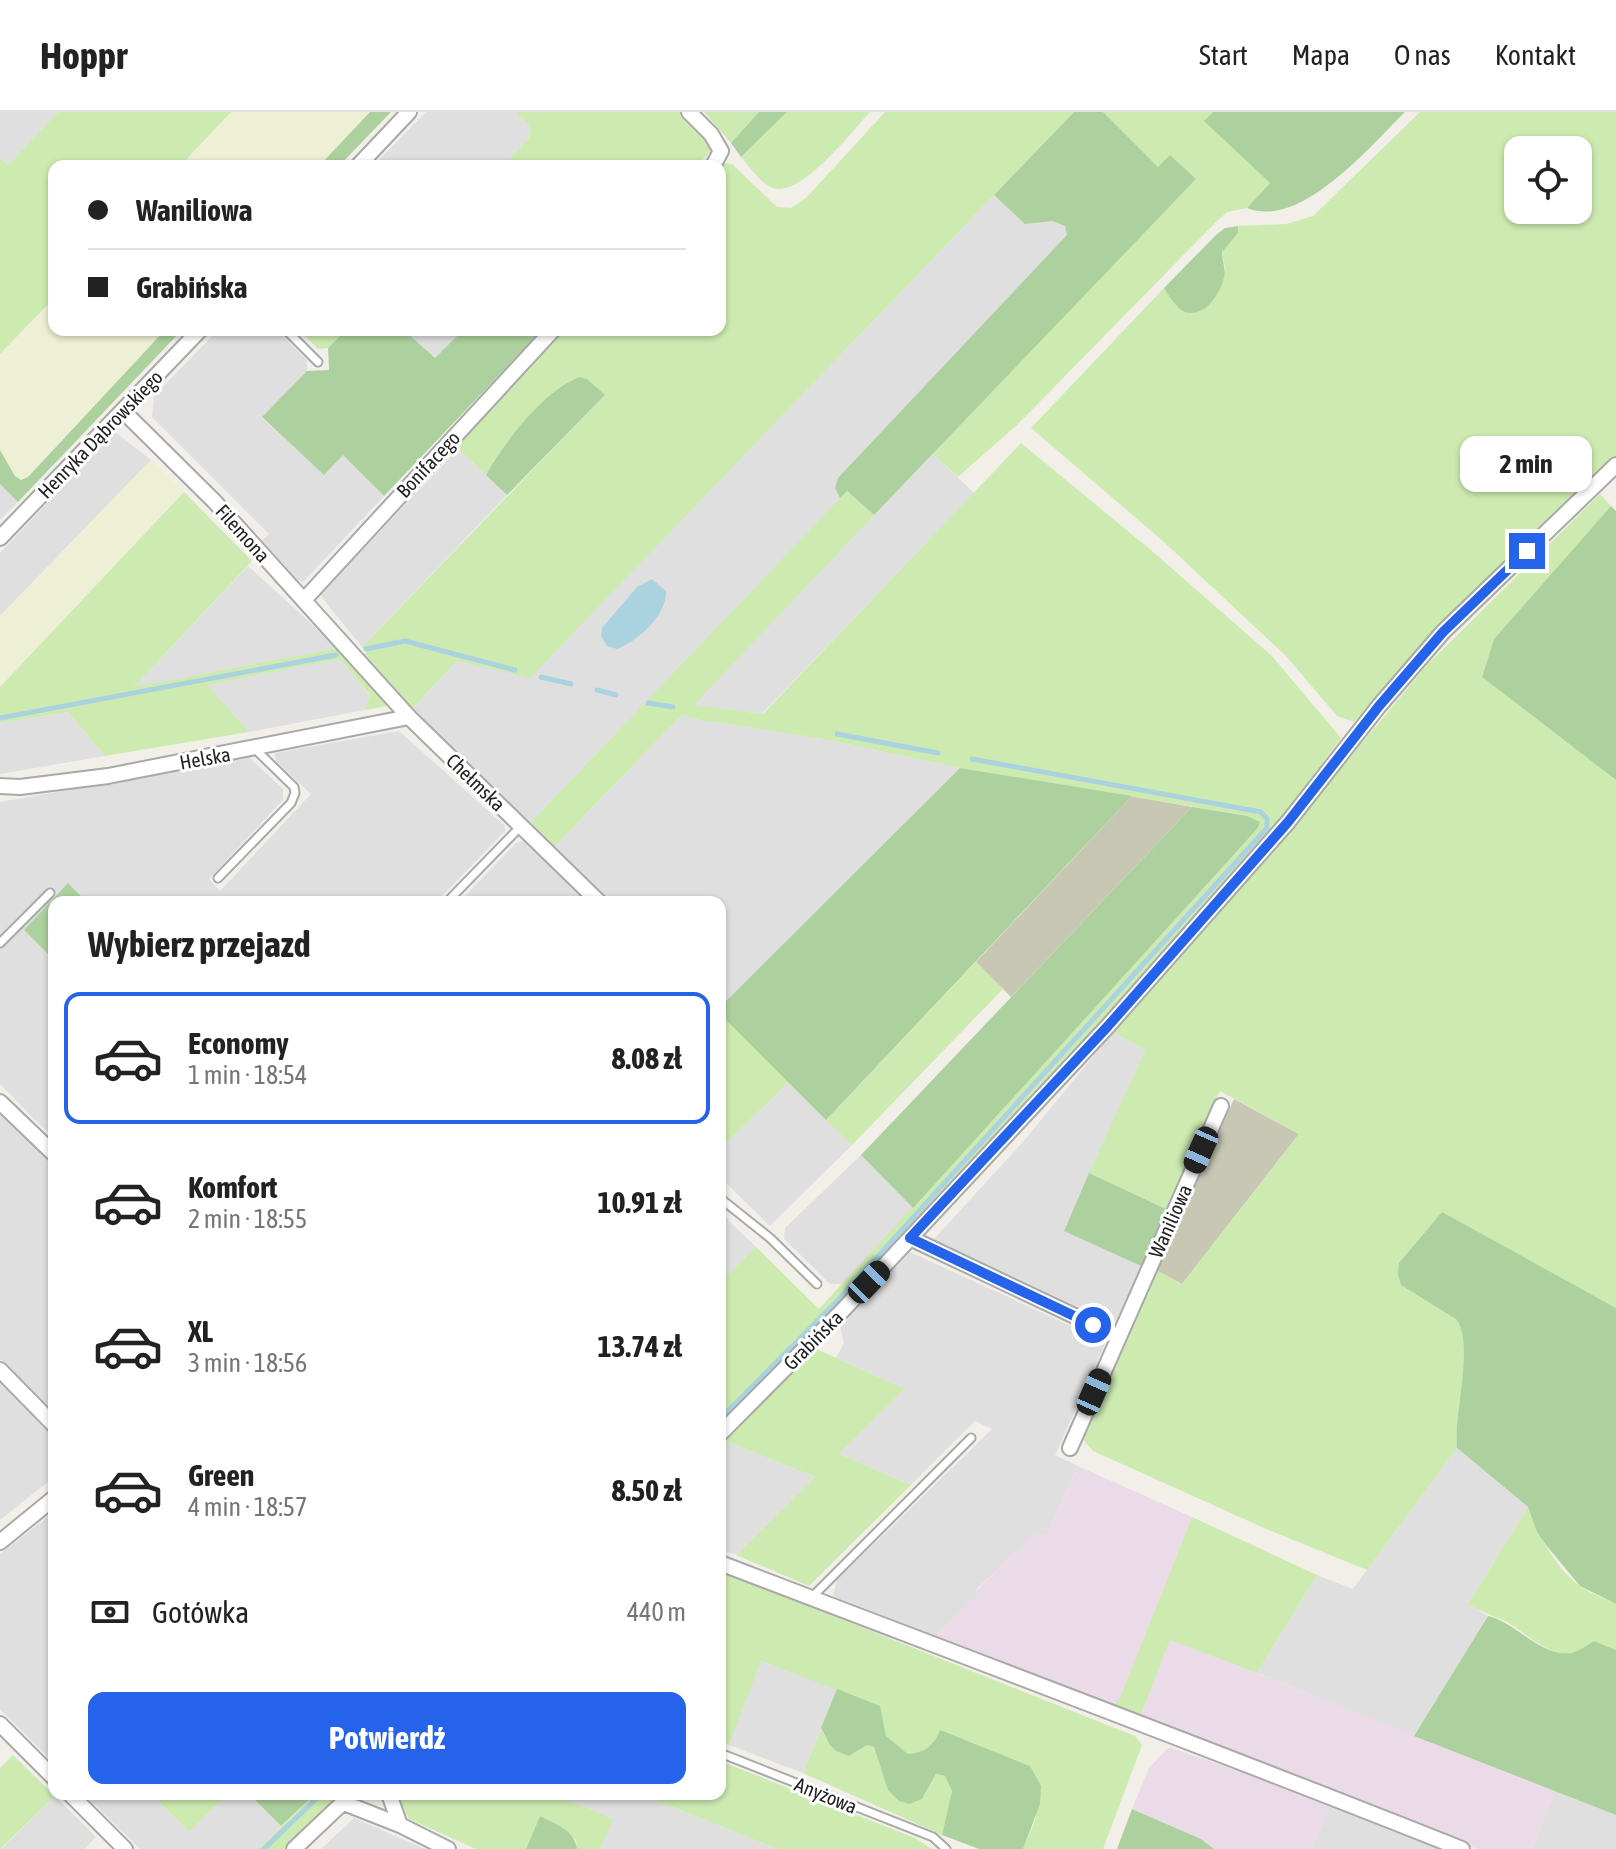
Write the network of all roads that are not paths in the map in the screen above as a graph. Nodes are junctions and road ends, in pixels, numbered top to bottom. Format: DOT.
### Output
graph roads {
  1 [pos="409,112"];
  2 [pos="689,112"];
  3 [pos="364,160"];
  4 [pos="716,160"];
  5 [pos="194,336"];
  6 [pos="292,336"];
  7 [pos="547,336"];
  8 [pos="318,362"];
  9 [pos="123,411"];
  10 [pos="1616,465"];
  11 [pos="0,538"];
  12 [pos="304,600"];
  13 [pos="358,658"];
  14 [pos="409,717"];
  15 [pos="255,749"];
  16 [pos="0,786"];
  17 [pos="522,826"];
  18 [pos="218,878"];
  19 [pos="50,893"];
  20 [pos="453,896"];
  21 [pos="593,896"];
  22 [pos="0,943"];
  23 [pos="0,1102"];
  24 [pos="1221,1106"];
  25 [pos="48,1148"];
  26 [pos="726,1203"];
  27 [pos="910,1238"];
  28 [pos="817,1284"];
  29 [pos="1119,1337"];
  30 [pos="0,1370"];
  31 [pos="48,1419"];
  32 [pos="726,1428"];
  33 [pos="971,1438"];
  34 [pos="1070,1448"];
  35 [pos="48,1503"];
  36 [pos="0,1542"];
  37 [pos="726,1565"];
  38 [pos="811,1598"];
  39 [pos="0,1724"];
  40 [pos="726,1755"];
  41 [pos="48,1772"];
  42 [pos="76,1800"];
  43 [pos="346,1800"];
  44 [pos="352,1800"];
  45 [pos="391,1800"];
  46 [pos="400,1825"];
  47 [pos="125,1849"];
  48 [pos="294,1849"];
  49 [pos="448,1849"];
  50 [pos="946,1849"];
  51 [pos="1462,1849"];
  1 -- 3 [label="street"];
  2 -- 4 [label="street"];
  5 -- 9 [label="street, Henryka Dąbrowskiego"];
  6 -- 8 [label="lane"];
  7 -- 12 [label="street, Bonifacego"];
  9 -- 11 [label="street, Henryka Dąbrowskiego"];
  9 -- 12 [label="street, Filemona"];
  10 -- 27 [label="street, Grabińska"];
  12 -- 13 [label="street, Filemona"];
  13 -- 14 [label="street, Chełmska"];
  14 -- 15 [label="street, Helska"];
  14 -- 17 [label="street, Chełmska"];
  15 -- 16 [label="street, Helska"];
  15 -- 18 [label="lane"];
  17 -- 20 [label="lane"];
  17 -- 21 [label="street, Chełmska"];
  19 -- 22 [label="lane"];
  23 -- 25 [label="street"];
  24 -- 29 [label="street, Waniliowa"];
  26 -- 28 [label="lane"];
  27 -- 29 [label="street"];
  27 -- 32 [label="street, Grabińska"];
  29 -- 34 [label="street, Waniliowa"];
  30 -- 31 [label="street"];
  33 -- 38 [label="lane"];
  35 -- 36 [label="street"];
  37 -- 38 [label="street"];
  38 -- 51 [label="street"];
  39 -- 41 [label="street"];
  40 -- 50 [label="lane, Anyżowa"];
  42 -- 47 [label="street"];
  43 -- 48 [label="street"];
  44 -- 46 [label="street"];
  45 -- 46 [label="street"];
  46 -- 49 [label="street"];
}
